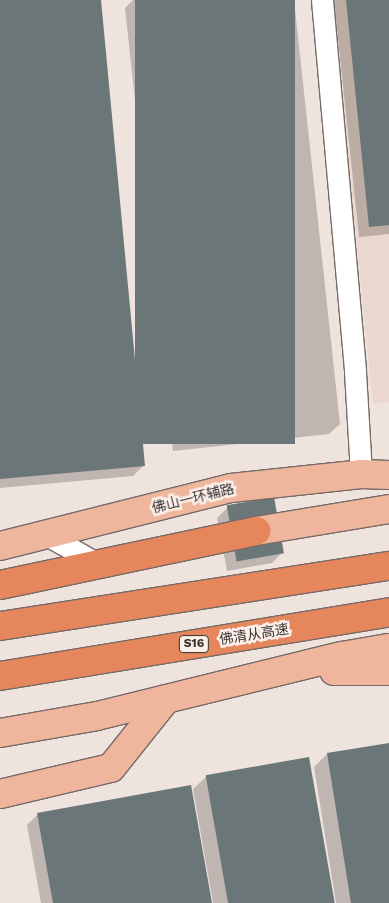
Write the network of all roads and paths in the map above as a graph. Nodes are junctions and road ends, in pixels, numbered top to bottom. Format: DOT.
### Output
graph roads {
  1 [pos="322,0"];
  2 [pos="361,474"];
  3 [pos="389,475"];
  4 [pos="389,508"];
  5 [pos="256,531"];
  6 [pos="46,535"];
  7 [pos="0,546"];
  8 [pos="98,564"];
  9 [pos="389,566"];
  10 [pos="0,584"];
  11 [pos="389,612"];
  12 [pos="0,626"];
  13 [pos="389,648"];
  14 [pos="389,670"];
  15 [pos="275,672"];
  16 [pos="0,676"];
  17 [pos="166,699"];
  18 [pos="0,733"];
  19 [pos="0,794"];
  1 -- 2 [label="street"];
  2 -- 3 [label="main road, 佛山一环辅路"];
  2 -- 6 [label="main road, 佛山一环辅路"];
  4 -- 5 [label="main road"];
  5 -- 8 [label="highway"];
  6 -- 7 [label="main road, 佛山一环辅路"];
  6 -- 8 [label="street"];
  8 -- 10 [label="highway"];
  9 -- 12 [label="highway"];
  11 -- 16 [label="highway, 佛清从高速 / S16"];
  13 -- 15 [label="main road"];
  14 -- 15 [label="main road"];
  15 -- 17 [label="main road"];
  17 -- 18 [label="main road"];
  17 -- 19 [label="main road"];
}
